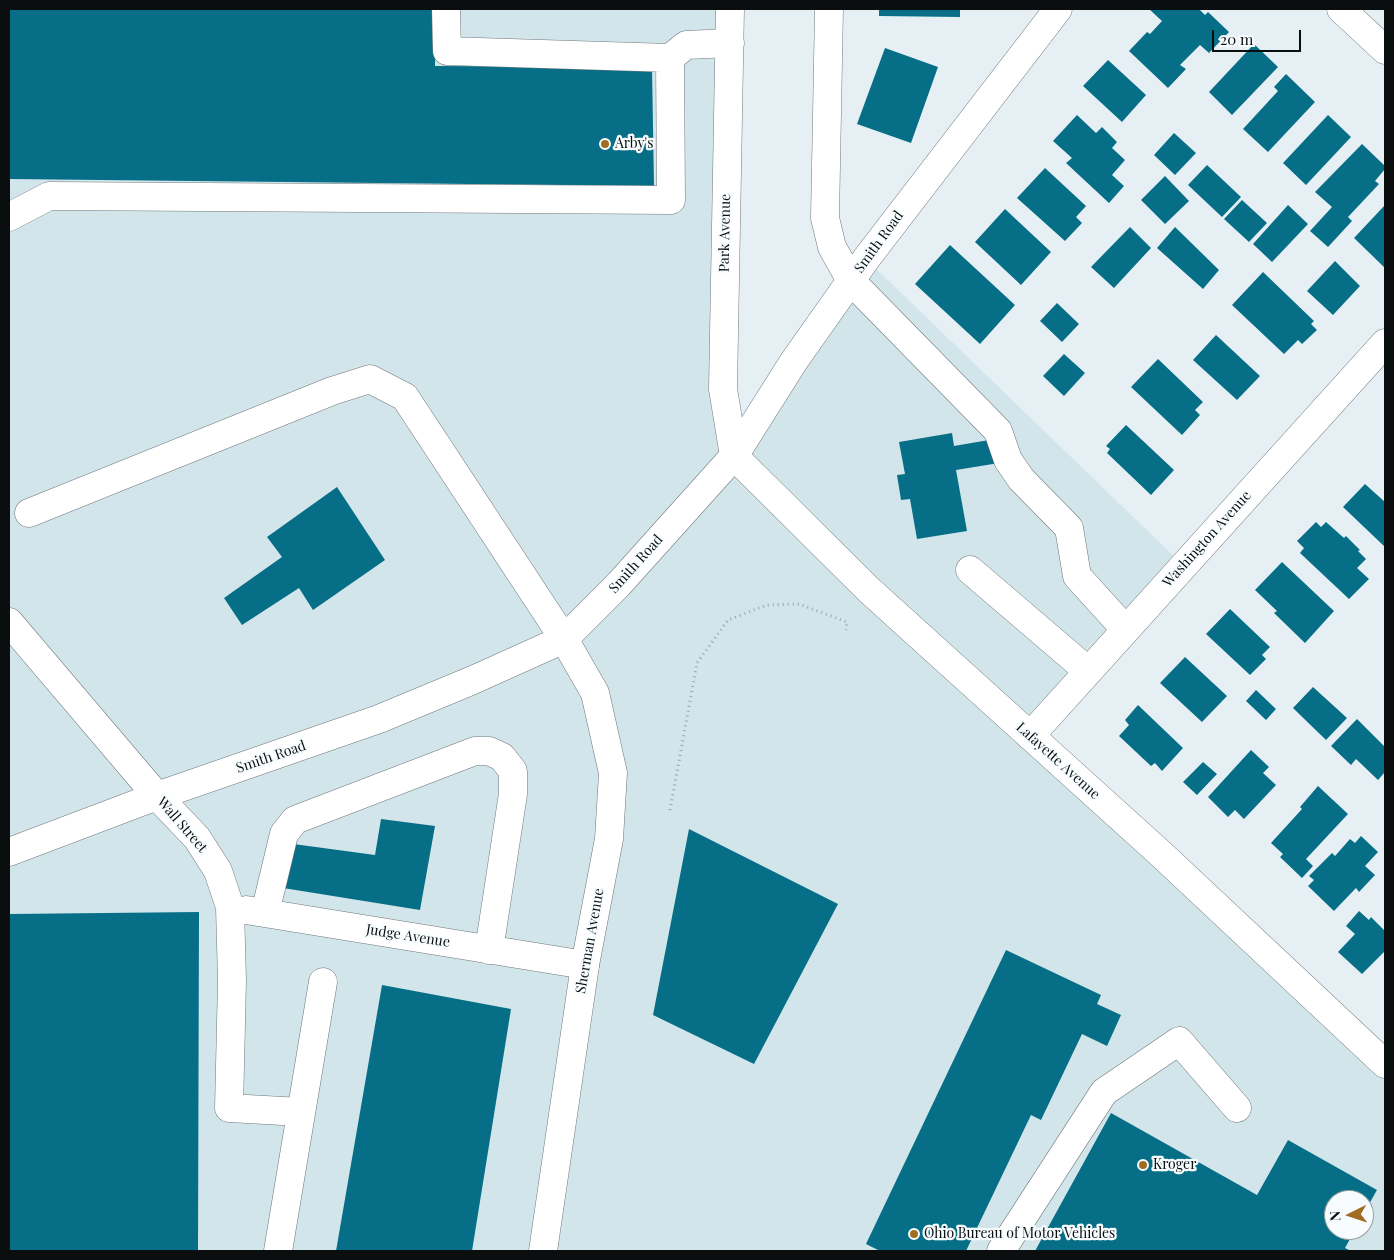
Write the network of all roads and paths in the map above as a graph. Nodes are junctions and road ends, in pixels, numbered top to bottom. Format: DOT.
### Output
graph roads {
  1 [pos="446,9"];
  2 [pos="730,9"];
  3 [pos="829,9"];
  4 [pos="1058,9"];
  5 [pos="1341,9"];
  6 [pos="730,44"];
  7 [pos="1385,50"];
  8 [pos="670,58"];
  9 [pos="9,217"];
  10 [pos="851,281"];
  11 [pos="1385,343"];
  12 [pos="734,456"];
  13 [pos="28,513"];
  14 [pos="970,570"];
  15 [pos="9,622"];
  16 [pos="1125,629"];
  17 [pos="846,630"];
  18 [pos="564,639"];
  19 [pos="1088,671"];
  20 [pos="1030,736"];
  21 [pos="157,796"];
  22 [pos="670,810"];
  23 [pos="9,852"];
  24 [pos="230,907"];
  25 [pos="265,914"];
  26 [pos="489,950"];
  27 [pos="586,966"];
  28 [pos="323,982"];
  29 [pos="1381,1053"];
  30 [pos="1236,1108"];
  31 [pos="300,1112"];
  32 [pos="278,1251"];
  33 [pos="543,1251"];
  34 [pos="1001,1251"];
  1 -- 8 [label="street"];
  2 -- 6 [label="street, Park Avenue"];
  3 -- 10 [label="street"];
  4 -- 10 [label="street, Smith Road"];
  5 -- 7 [label="street"];
  6 -- 8 [label="street"];
  6 -- 12 [label="street, Park Avenue"];
  8 -- 9 [label="street"];
  10 -- 12 [label="street, Smith Road"];
  10 -- 16 [label="street"];
  11 -- 16 [label="street, Washington Avenue"];
  12 -- 18 [label="street, Smith Road"];
  12 -- 20 [label="street, Lafayette Avenue"];
  13 -- 18 [label="street, Sherman Avenue"];
  14 -- 19 [label="street"];
  15 -- 21 [label="street, Wall Street"];
  16 -- 19 [label="street, Washington Avenue"];
  17 -- 22 [label="path"];
  18 -- 21 [label="street, Smith Road"];
  18 -- 27 [label="street, Sherman Avenue"];
  19 -- 20 [label="street, Washington Avenue"];
  20 -- 29 [label="street, Lafayette Avenue"];
  21 -- 23 [label="street, Smith Road"];
  21 -- 24 [label="street, Wall Street"];
  24 -- 25 [label="street, Judge Avenue"];
  24 -- 31 [label="street, Wall Street"];
  25 -- 26 [label="street, Judge Avenue"];
  25 -- 26 [label="street"];
  26 -- 27 [label="street, Judge Avenue"];
  27 -- 33 [label="street, Sherman Avenue"];
  28 -- 31 [label="street"];
  30 -- 34 [label="street"];
  31 -- 32 [label="street"];
}
